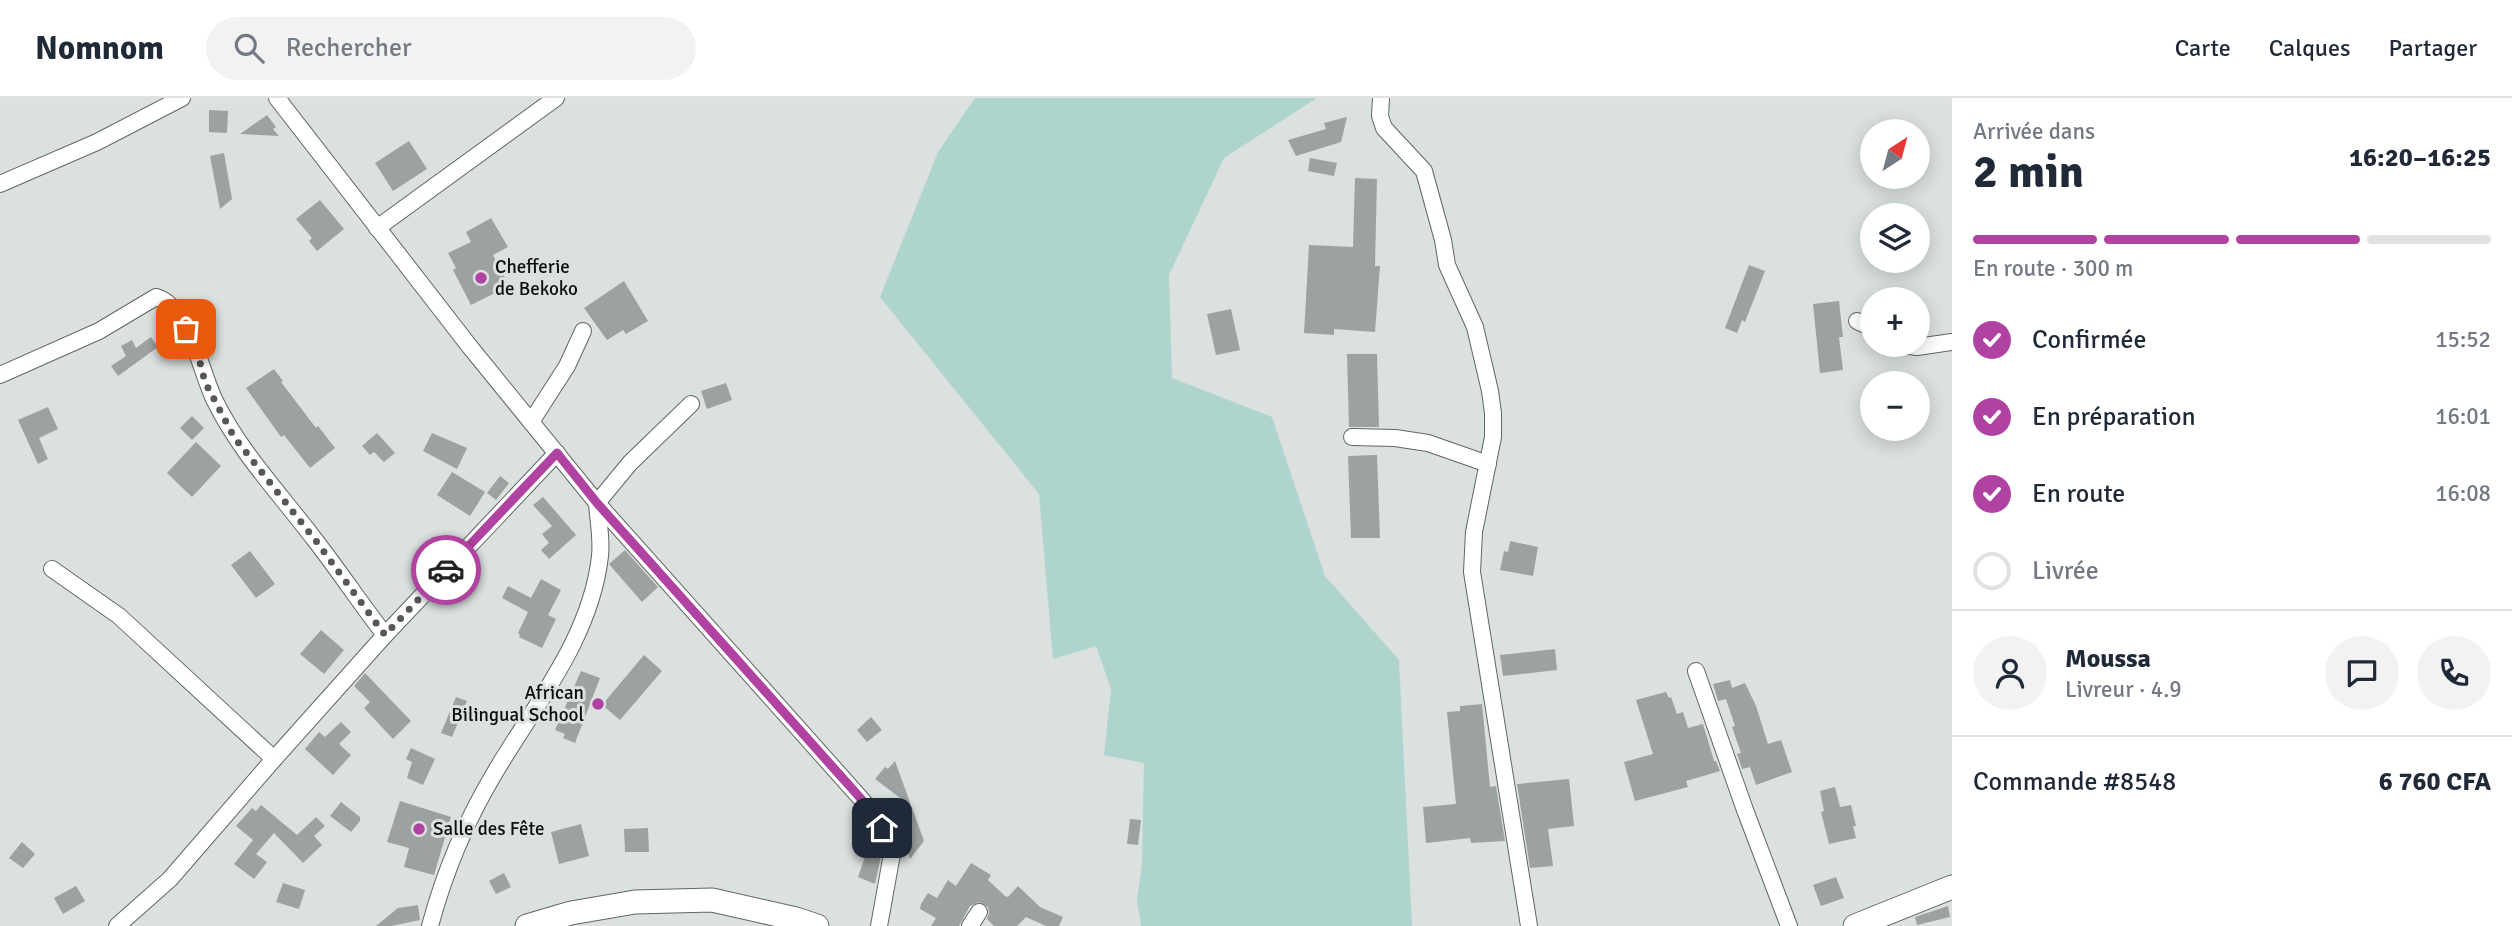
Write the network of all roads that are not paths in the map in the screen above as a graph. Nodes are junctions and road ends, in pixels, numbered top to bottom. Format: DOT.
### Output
graph roads {
  1 [pos="182,98"];
  2 [pos="276,98"];
  3 [pos="556,98"];
  4 [pos="1381,98"];
  5 [pos="0,184"];
  6 [pos="377,228"];
  7 [pos="1857,321"];
  8 [pos="1860,322"];
  9 [pos="583,331"];
  10 [pos="1952,342"];
  11 [pos="1930,345"];
  12 [pos="0,375"];
  13 [pos="691,404"];
  14 [pos="531,422"];
  15 [pos="1352,437"];
  16 [pos="557,453"];
  17 [pos="1488,464"];
  18 [pos="597,503"];
  19 [pos="52,569"];
  20 [pos="385,635"];
  21 [pos="1696,671"];
  22 [pos="274,759"];
  23 [pos="1952,887"];
  24 [pos="437,902"];
  25 [pos="117,926"];
  26 [pos="430,926"];
  27 [pos="444,926"];
  28 [pos="527,926"];
  29 [pos="817,926"];
  30 [pos="879,926"];
  31 [pos="1529,926"];
  32 [pos="1789,926"];
  33 [pos="1855,926"];
  1 -- 5 [label="street"];
  2 -- 6 [label="street"];
  3 -- 6 [label="street"];
  4 -- 17 [label="street"];
  6 -- 14 [label="street"];
  7 -- 8 [label="street"];
  9 -- 14 [label="street"];
  10 -- 11 [label="street"];
  12 -- 20 [label="street"];
  13 -- 18 [label="street"];
  14 -- 16 [label="street"];
  15 -- 17 [label="street"];
  16 -- 18 [label="street"];
  16 -- 20 [label="street"];
  17 -- 31 [label="street"];
  18 -- 24 [label="street"];
  18 -- 30 [label="street"];
  19 -- 22 [label="street"];
  20 -- 22 [label="street"];
  21 -- 32 [label="street"];
  22 -- 25 [label="street"];
  23 -- 33 [label="main road"];
  24 -- 26 [label="street"];
  24 -- 27 [label="street"];
  28 -- 29 [label="main road"];
}
